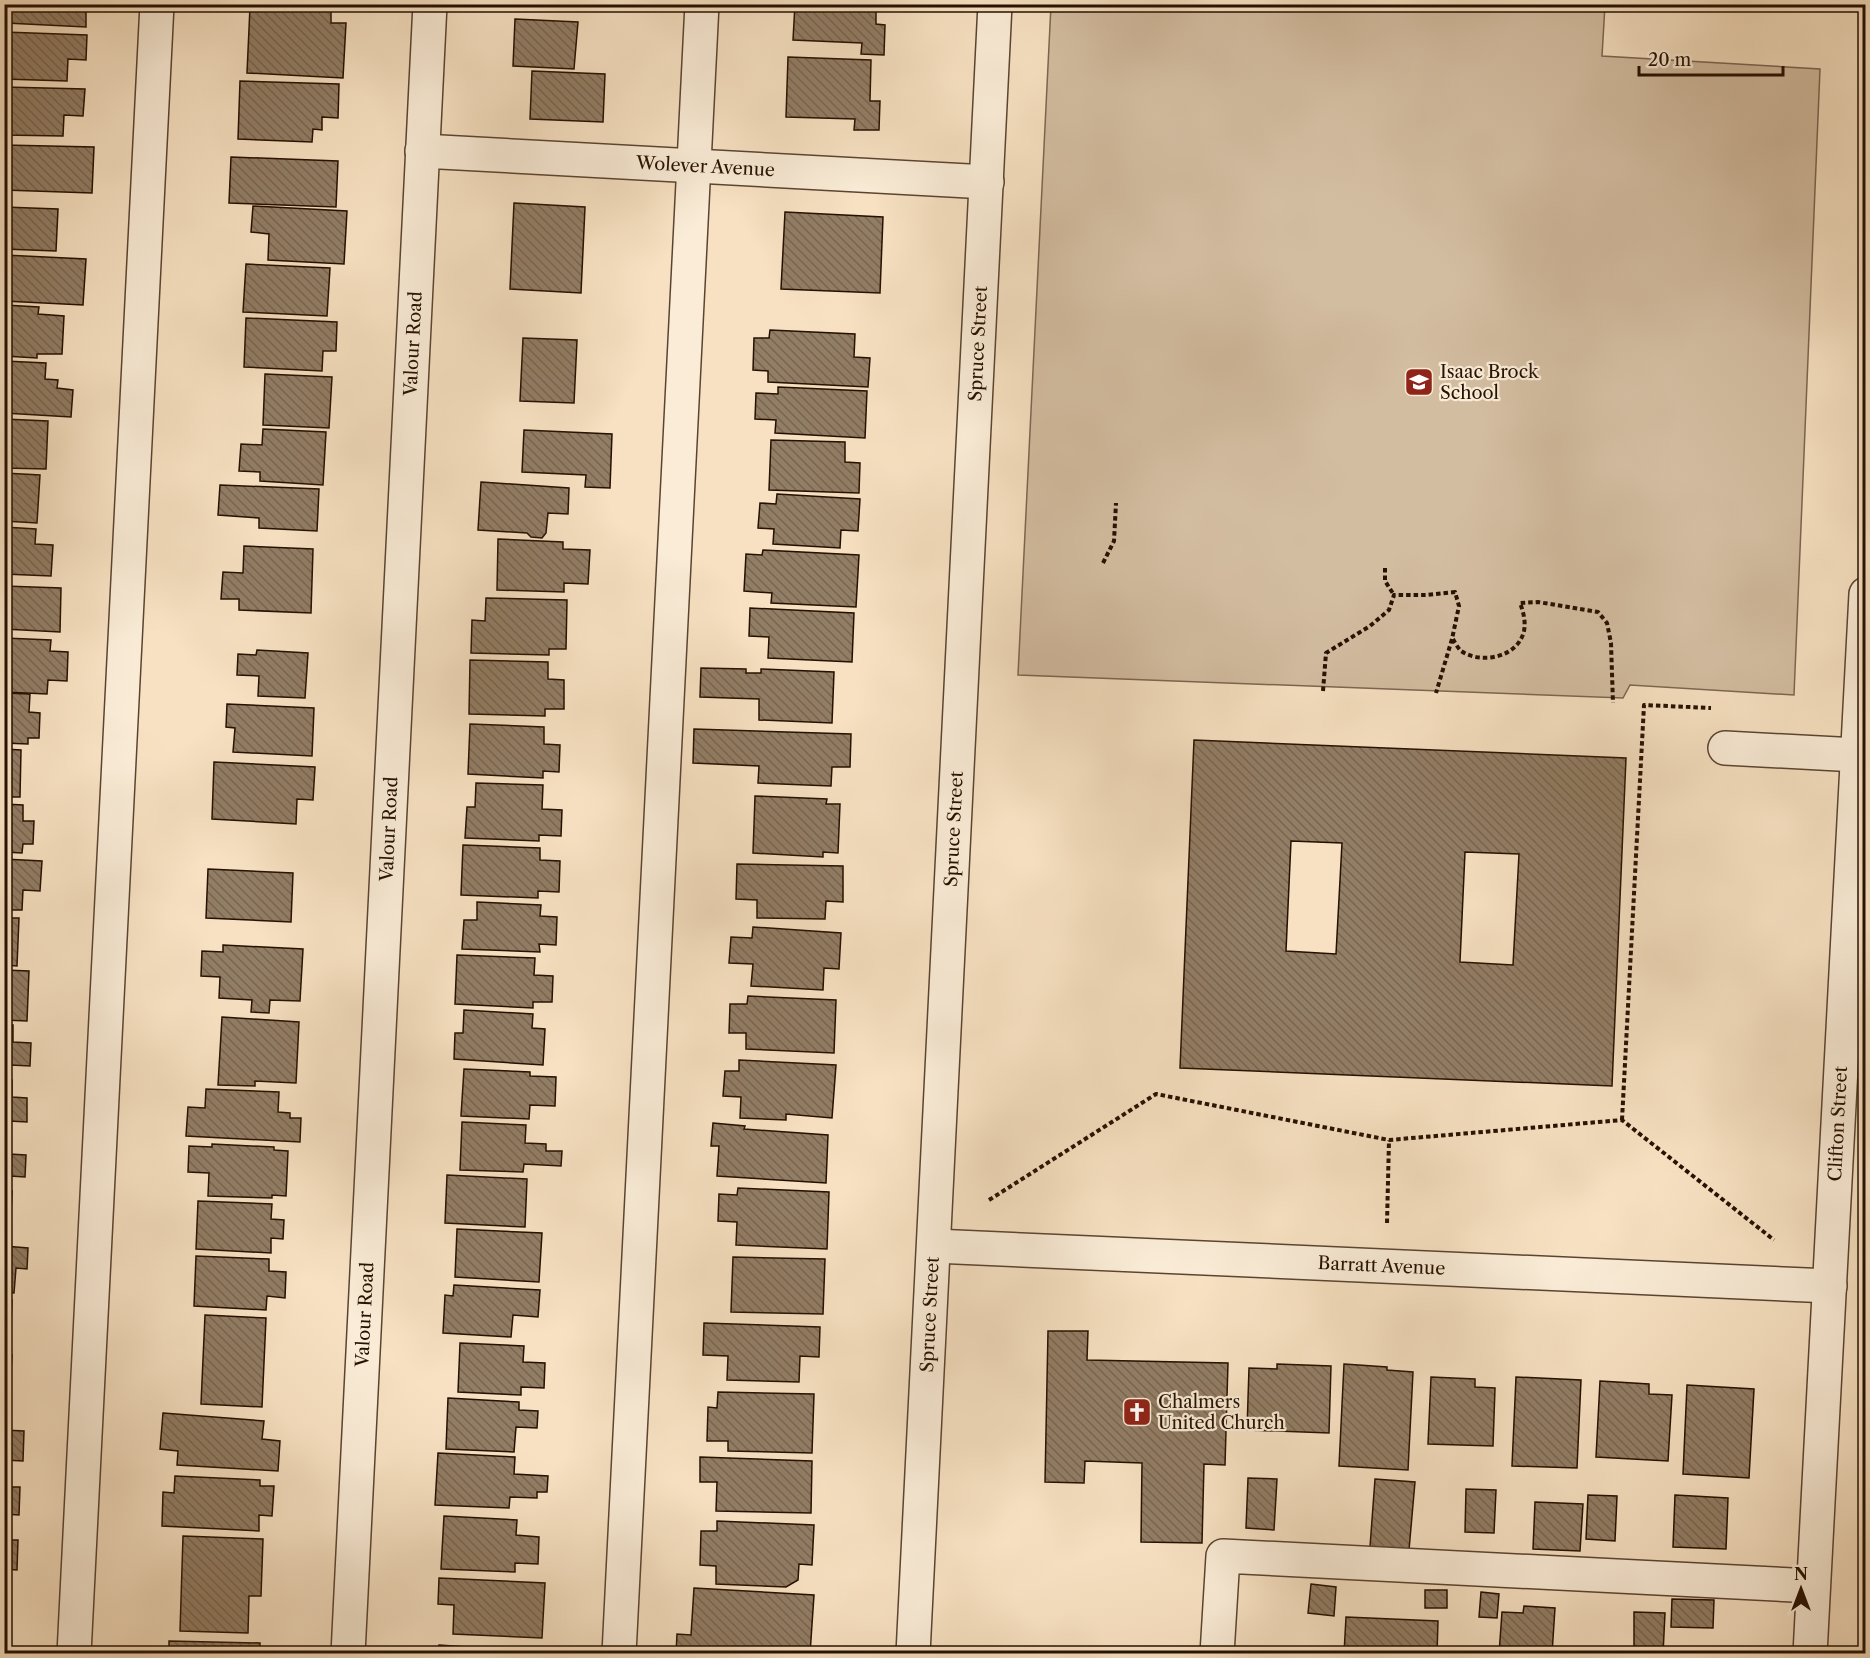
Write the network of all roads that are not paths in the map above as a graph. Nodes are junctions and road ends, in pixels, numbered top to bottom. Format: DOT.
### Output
graph roads {
  1 [pos="157,4"];
  2 [pos="430,4"];
  3 [pos="702,4"];
  4 [pos="995,4"];
  5 [pos="422,151"];
  6 [pos="693,166"];
  7 [pos="987,182"];
  8 [pos="1866,594"];
  9 [pos="1725,748"];
  10 [pos="1857,755"];
  11 [pos="934,1246"];
  12 [pos="1830,1286"];
  13 [pos="1813,1586"];
  14 [pos="74,1653"];
  15 [pos="348,1653"];
  16 [pos="619,1653"];
  17 [pos="913,1653"];
  18 [pos="1217,1653"];
  19 [pos="1810,1653"];
  1 -- 14 [label="street"];
  2 -- 5 [label="street, Valour Road"];
  3 -- 6 [label="street"];
  4 -- 7 [label="street, Spruce Street"];
  5 -- 6 [label="street, Wolever Avenue"];
  5 -- 15 [label="street, Valour Road"];
  6 -- 7 [label="street, Wolever Avenue"];
  6 -- 16 [label="street"];
  7 -- 11 [label="street, Spruce Street"];
  8 -- 10 [label="street, Clifton Street"];
  9 -- 10 [label="street"];
  10 -- 12 [label="street, Clifton Street"];
  11 -- 12 [label="street, Barratt Avenue"];
  11 -- 17 [label="street, Spruce Street"];
  12 -- 13 [label="street, Clifton Street"];
  13 -- 18 [label="street"];
  13 -- 19 [label="street, Clifton Street"];
}
